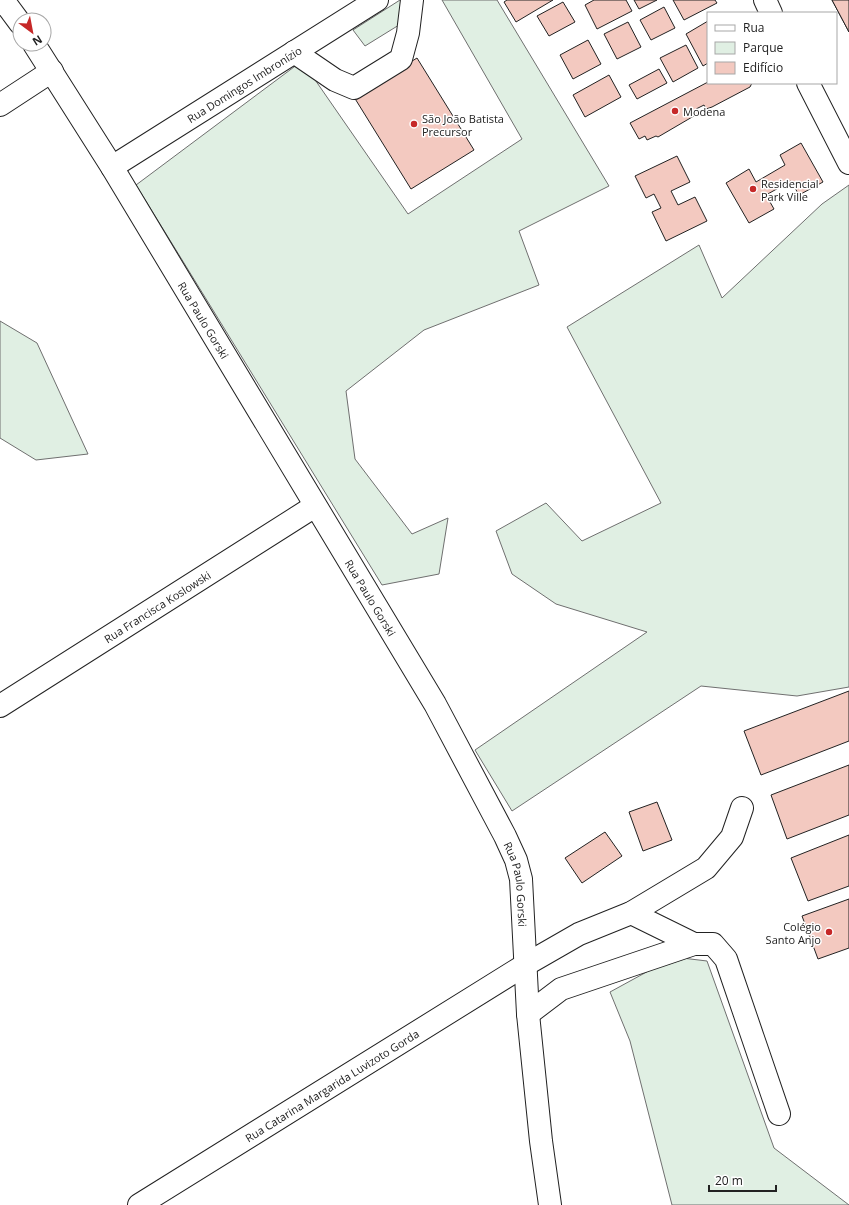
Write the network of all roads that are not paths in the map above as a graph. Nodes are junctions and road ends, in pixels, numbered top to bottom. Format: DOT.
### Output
graph roads {
  1 [pos="3,0"];
  2 [pos="377,0"];
  3 [pos="412,0"];
  4 [pos="764,0"];
  5 [pos="12,12"];
  6 [pos="770,12"];
  7 [pos="39,52"];
  8 [pos="294,52"];
  9 [pos="52,71"];
  10 [pos="809,84"];
  11 [pos="0,105"];
  12 [pos="849,163"];
  13 [pos="112,167"];
  14 [pos="315,506"];
  15 [pos="0,706"];
  16 [pos="742,808"];
  17 [pos="630,913"];
  18 [pos="694,944"];
  19 [pos="525,965"];
  20 [pos="528,1014"];
  21 [pos="779,1114"];
  22 [pos="139,1205"];
  23 [pos="550,1205"];
  1 -- 5 [label="street"];
  2 -- 8 [label="street, Rua Domingos Imbronízio"];
  3 -- 8 [label="street"];
  4 -- 6 [label="street"];
  7 -- 9 [label="street, Rua Paulo Gorski"];
  8 -- 13 [label="street, Rua Domingos Imbronízio"];
  9 -- 11 [label="street"];
  9 -- 13 [label="street, Rua Paulo Gorski"];
  10 -- 12 [label="street"];
  13 -- 14 [label="street, Rua Paulo Gorski"];
  14 -- 15 [label="street, Rua Francisca Koslowski"];
  14 -- 19 [label="street, Rua Paulo Gorski"];
  16 -- 17 [label="street, Rua Catarina Margarida Luvizoto Gorda"];
  17 -- 18 [label="street"];
  17 -- 19 [label="street, Rua Catarina Margarida Luvizoto Gorda"];
  18 -- 20 [label="street"];
  18 -- 21 [label="street"];
  19 -- 20 [label="street, Rua Paulo Gorski"];
  19 -- 22 [label="street, Rua Catarina Margarida Luvizoto Gorda"];
  20 -- 23 [label="street, Rua Paulo Gorski"];
}
